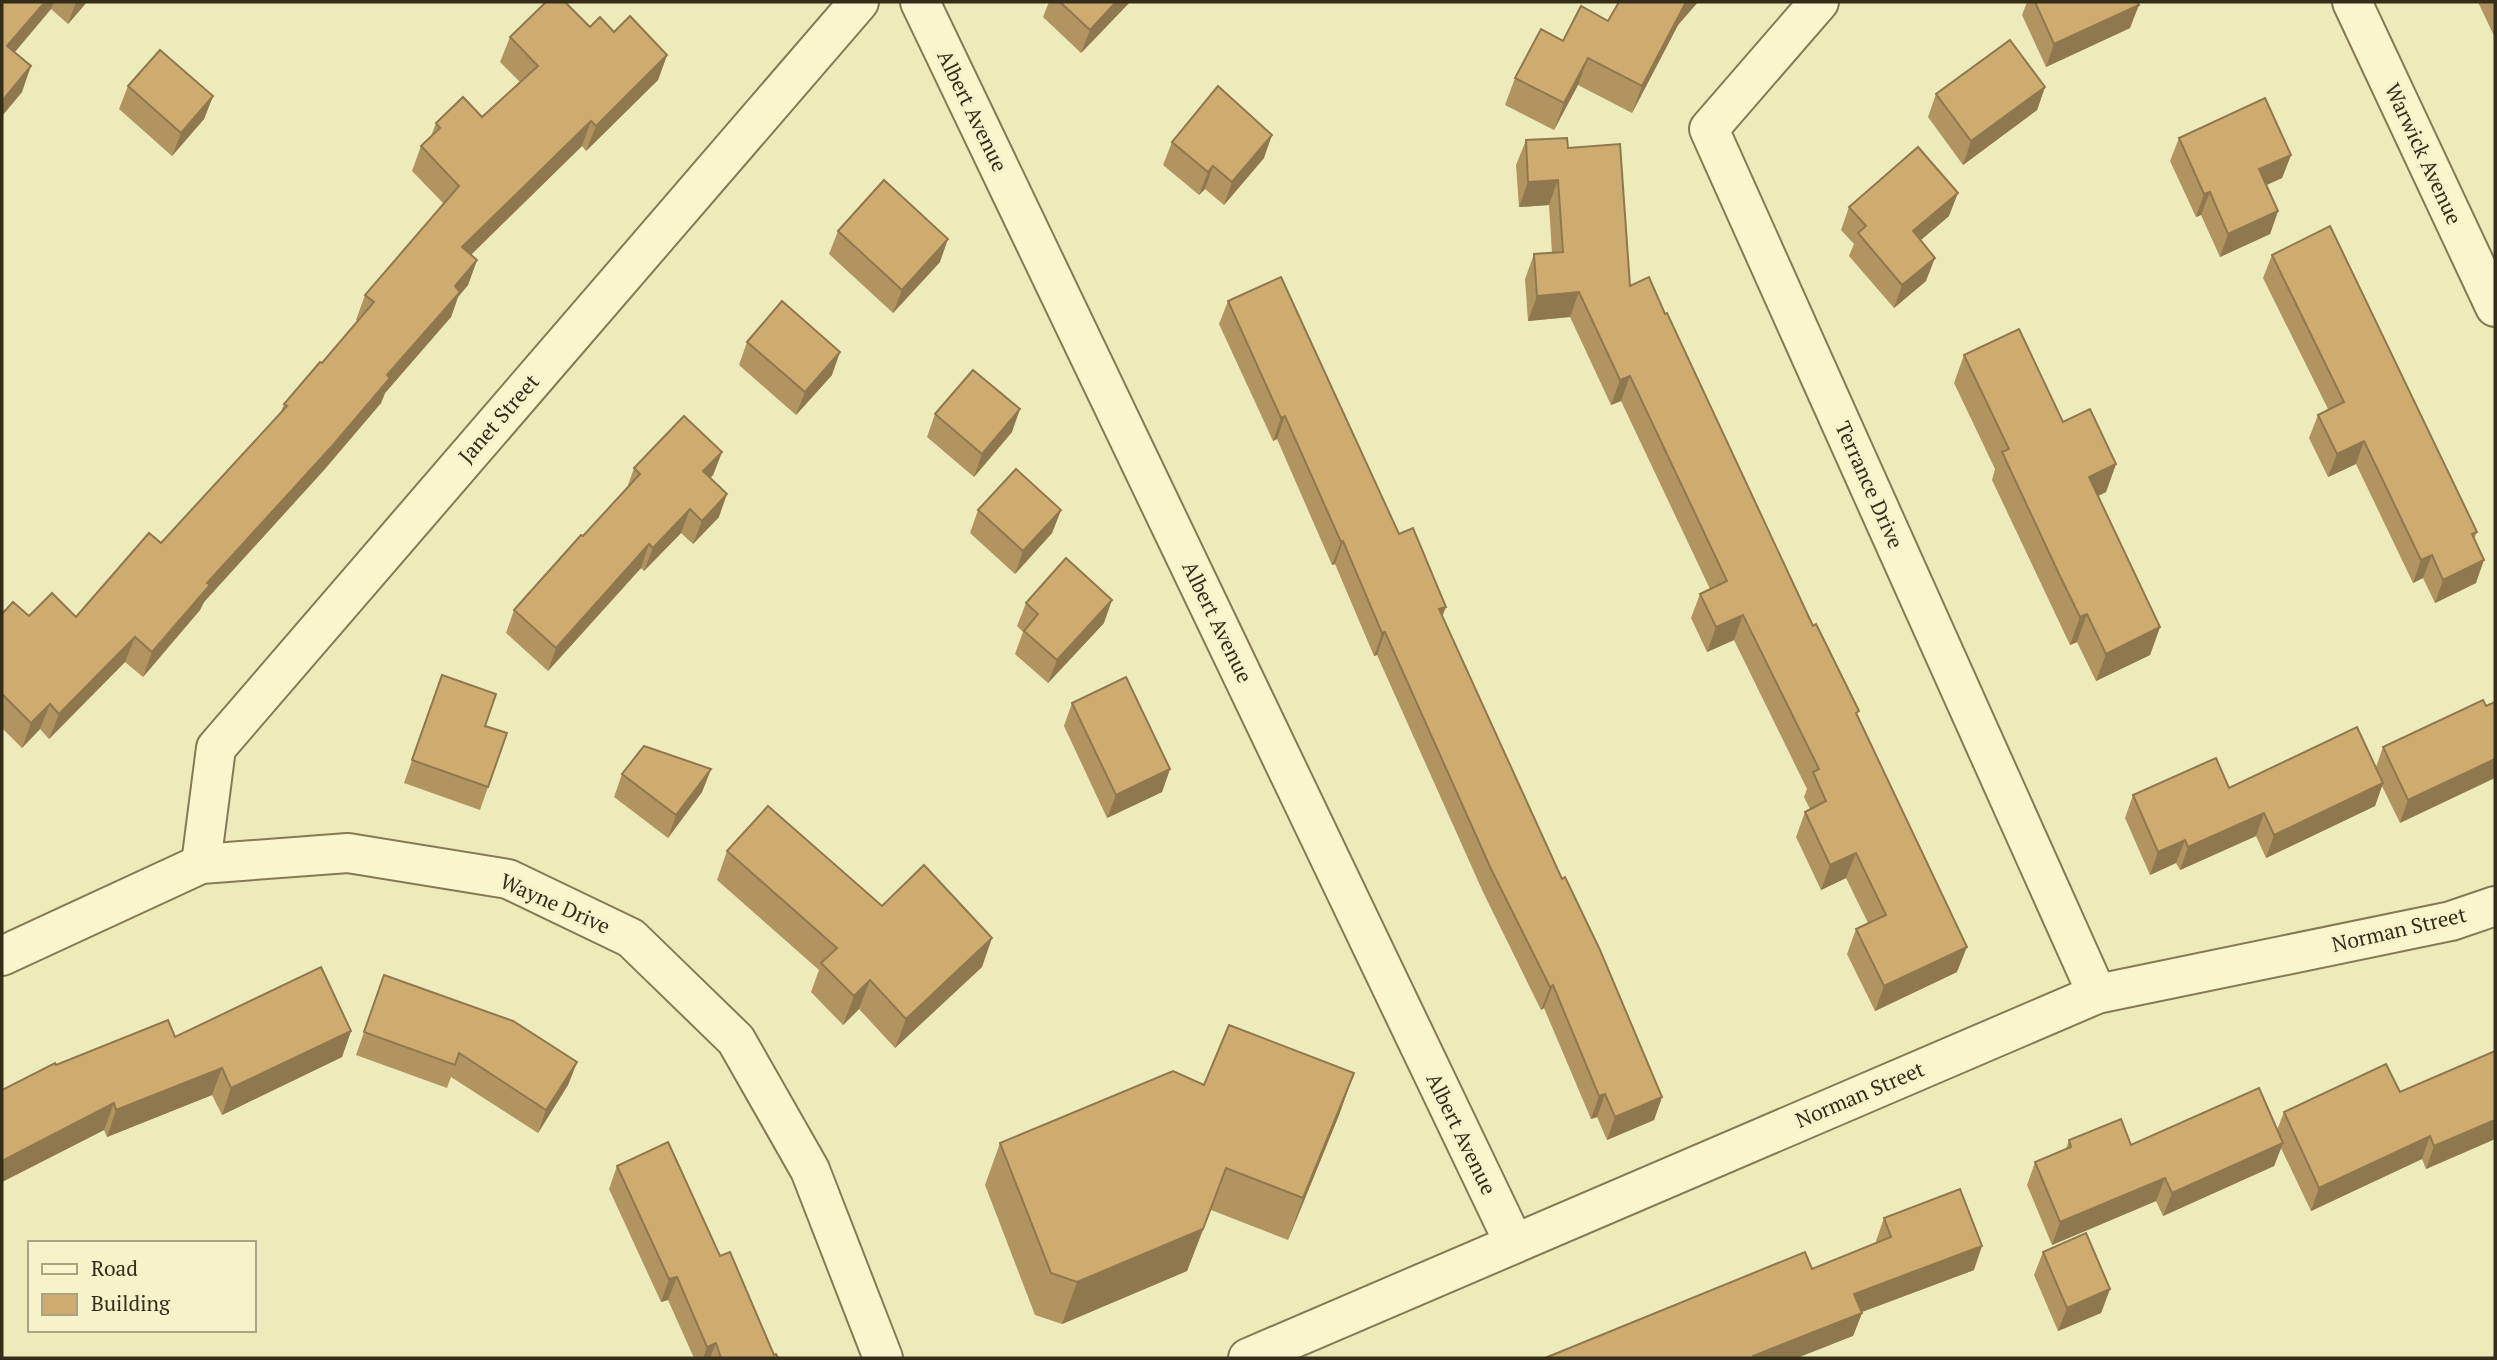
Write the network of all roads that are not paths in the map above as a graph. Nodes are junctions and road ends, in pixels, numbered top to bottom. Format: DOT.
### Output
graph roads {
  1 [pos="859,2"];
  2 [pos="920,2"];
  3 [pos="1819,2"];
  4 [pos="2352,2"];
  5 [pos="2495,307"];
  6 [pos="201,864"];
  7 [pos="2495,906"];
  8 [pos="2,956"];
  9 [pos="2097,994"];
  10 [pos="1514,1243"];
  11 [pos="883,1358"];
  12 [pos="1248,1358"];
  1 -- 6 [label="street, Janet Street"];
  2 -- 10 [label="street, Albert Avenue"];
  3 -- 9 [label="street, Terrance Drive"];
  4 -- 5 [label="street, Warwick Avenue"];
  6 -- 8 [label="street, Wayne Drive"];
  6 -- 11 [label="street, Wayne Drive"];
  7 -- 9 [label="street, Norman Street"];
  9 -- 10 [label="street, Norman Street"];
  10 -- 12 [label="street, Norman Street"];
}
